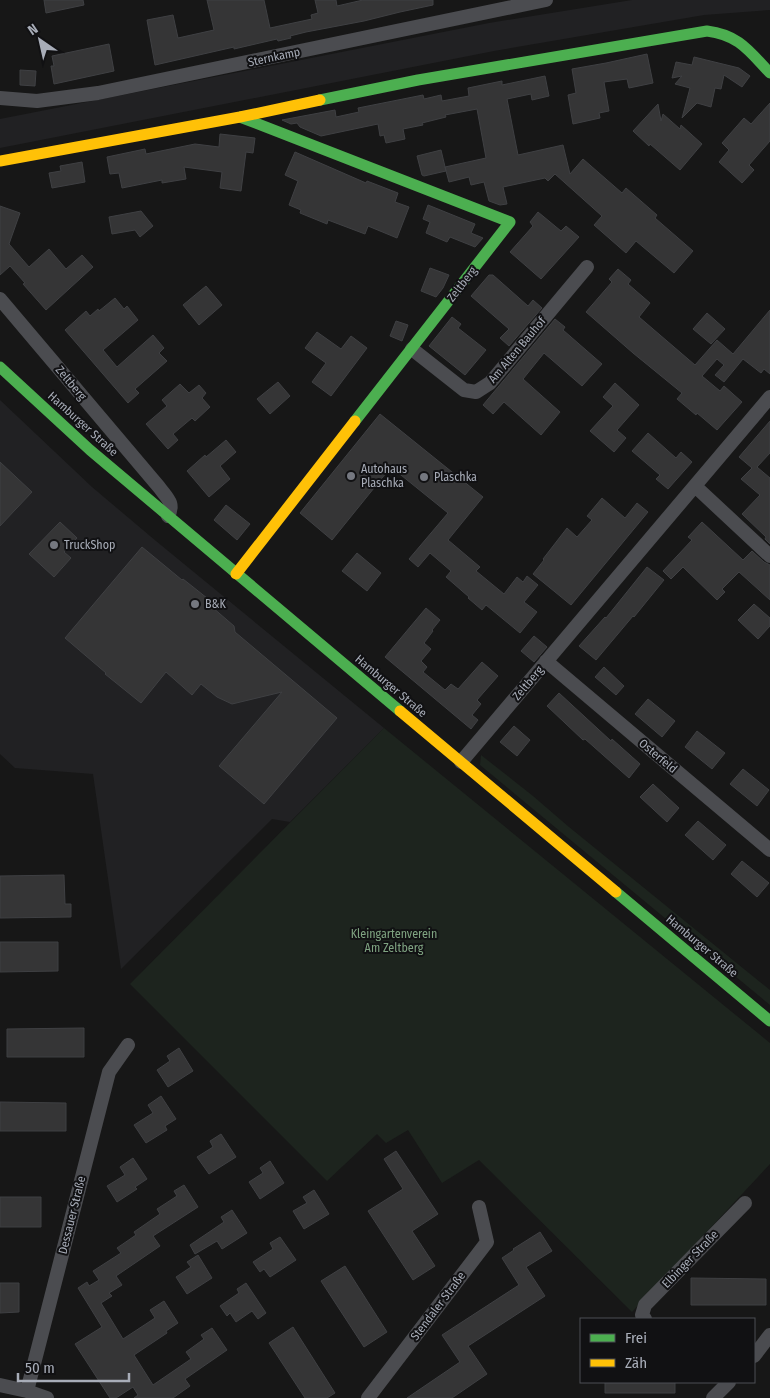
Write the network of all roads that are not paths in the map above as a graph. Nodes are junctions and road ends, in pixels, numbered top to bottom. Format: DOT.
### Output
graph roads {
  1 [pos="546,0"];
  2 [pos="770,73"];
  3 [pos="0,98"];
  4 [pos="240,117"];
  5 [pos="0,161"];
  6 [pos="587,267"];
  7 [pos="0,299"];
  8 [pos="412,349"];
  9 [pos="0,367"];
  10 [pos="770,397"];
  11 [pos="695,486"];
  12 [pos="168,516"];
  13 [pos="770,556"];
  14 [pos="236,574"];
  15 [pos="546,661"];
  16 [pos="461,762"];
  17 [pos="770,850"];
  18 [pos="770,1021"];
  19 [pos="128,1045"];
  20 [pos="745,1203"];
  21 [pos="479,1207"];
  22 [pos="644,1318"];
  23 [pos="770,1335"];
  24 [pos="755,1355"];
  25 [pos="728,1383"];
  26 [pos="0,1385"];
  27 [pos="27,1391"];
  28 [pos="47,1398"];
  29 [pos="368,1398"];
  30 [pos="713,1398"];
  1 -- 3 [label="street, Sternkamp"];
  2 -- 4 [label="street"];
  4 -- 5 [label="street"];
  4 -- 8 [label="street, Zeltberg"];
  6 -- 8 [label="street, Am Alten Bauhof"];
  7 -- 12 [label="street, Zeltberg"];
  8 -- 14 [label="street, Zeltberg"];
  9 -- 12 [label="street, Hamburger Straße"];
  10 -- 11 [label="street, Zeltberg"];
  11 -- 13 [label="street"];
  11 -- 15 [label="street, Zeltberg"];
  12 -- 14 [label="street, Hamburger Straße"];
  14 -- 16 [label="street, Hamburger Straße"];
  15 -- 16 [label="street, Zeltberg"];
  15 -- 17 [label="street, Osterfeld"];
  16 -- 18 [label="street, Hamburger Straße"];
  19 -- 27 [label="street, Dessauer Straße"];
  20 -- 22 [label="street, Elbinger Straße"];
  21 -- 29 [label="street, Stendaler Straße"];
  23 -- 24 [label="street"];
  25 -- 30 [label="street"];
  26 -- 27 [label="street"];
  27 -- 28 [label="street"];
}
